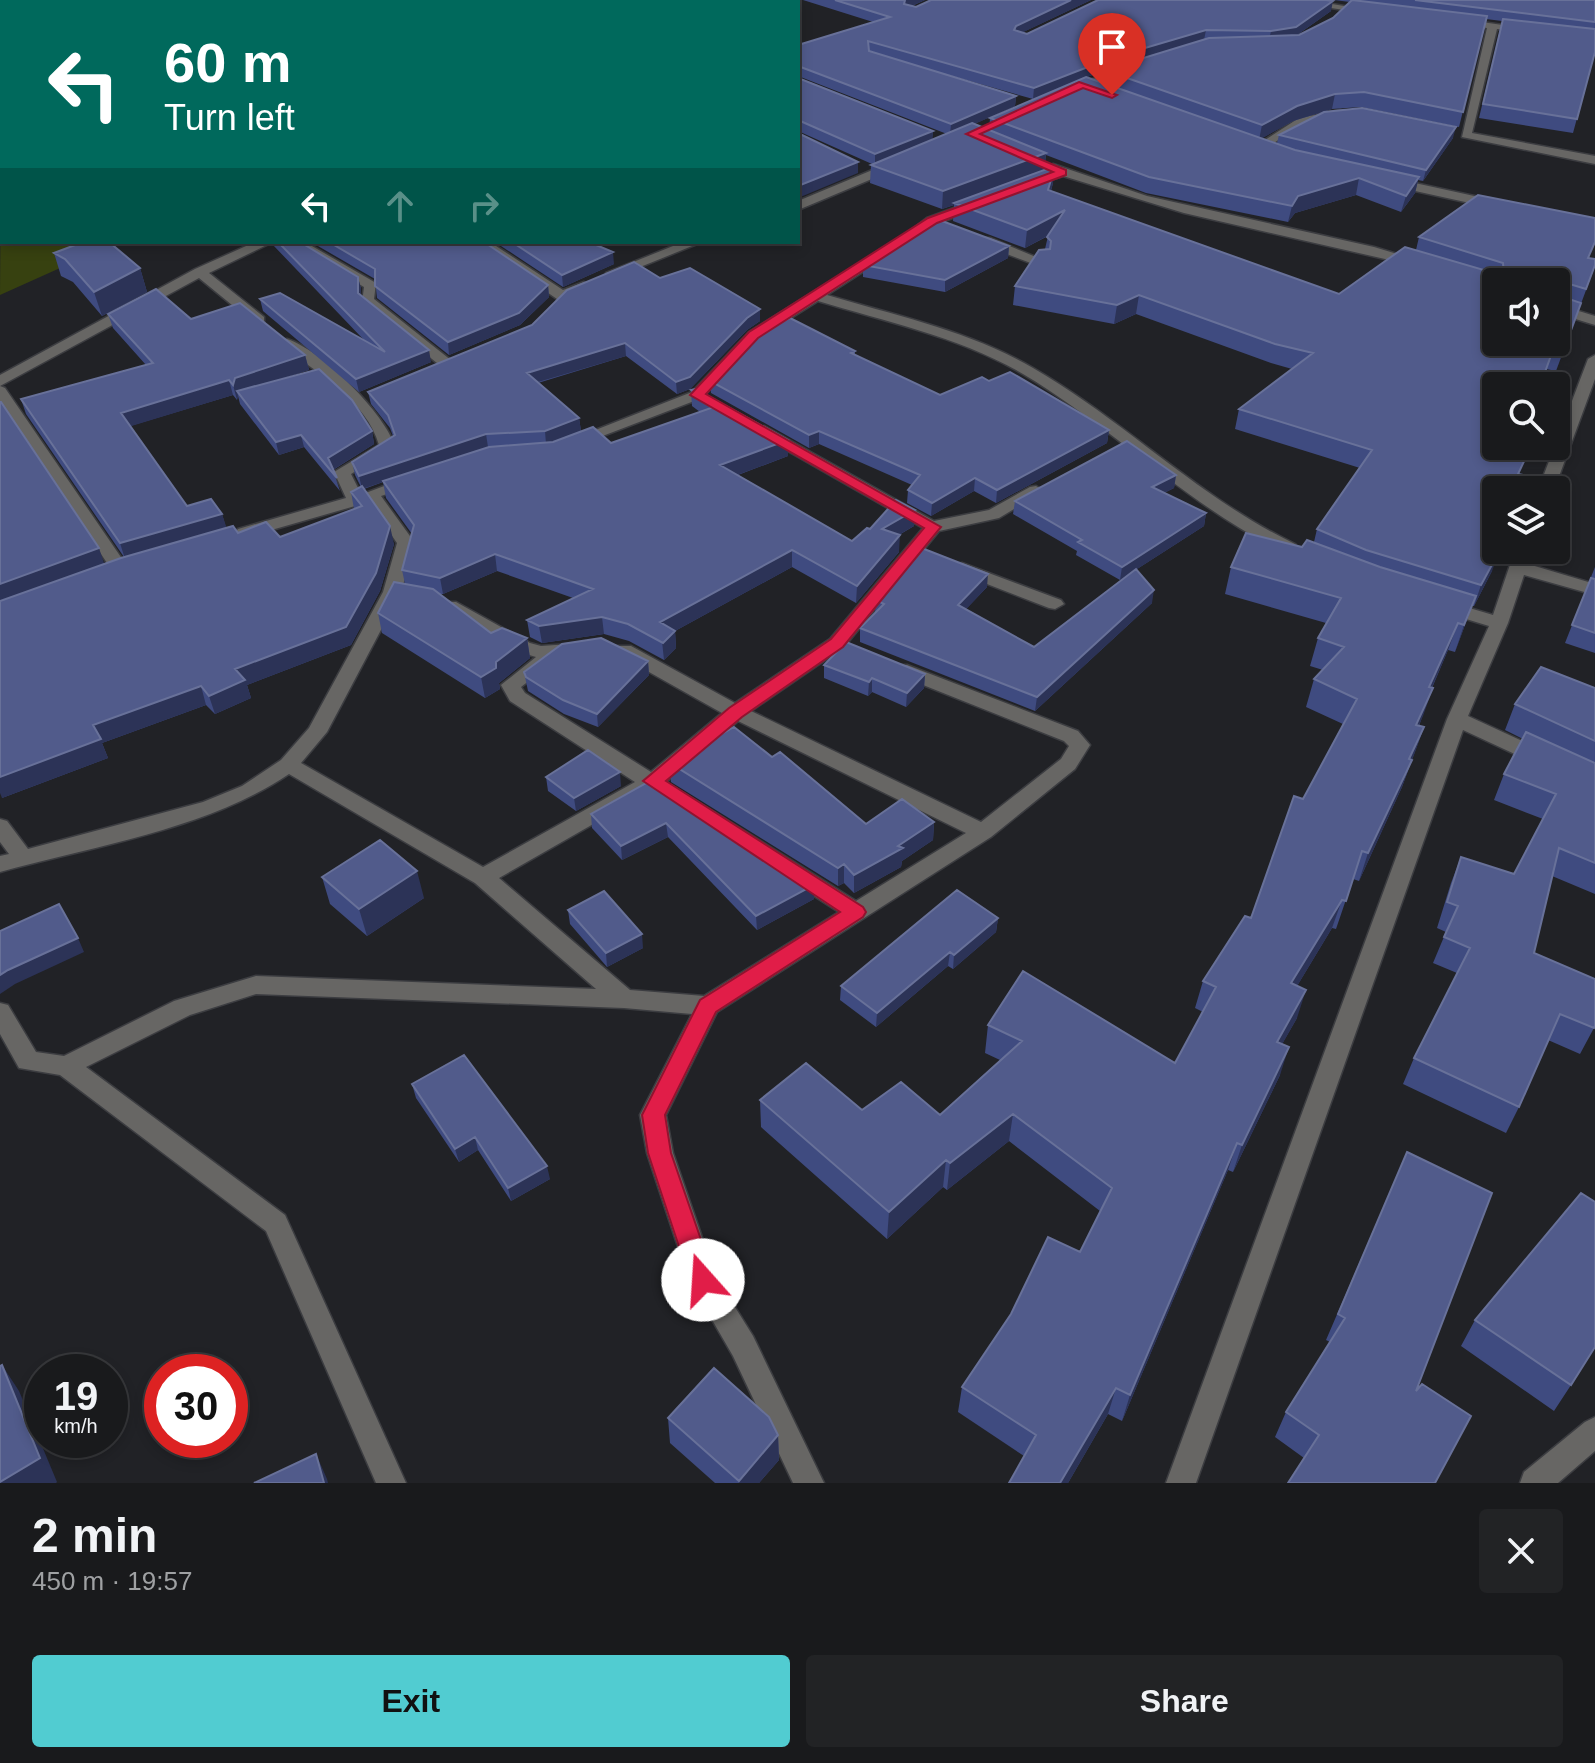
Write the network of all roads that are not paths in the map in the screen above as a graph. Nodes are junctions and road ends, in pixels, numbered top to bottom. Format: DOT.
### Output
graph roads {
  1 [pos="1286,0"];
  2 [pos="1338,8"];
  3 [pos="1376,12"];
  4 [pos="1451,21"];
  5 [pos="1493,25"];
  6 [pos="1537,30"];
  7 [pos="1146,62"];
  8 [pos="1083,85"];
  9 [pos="1097,90"];
  10 [pos="1058,95"];
  11 [pos="1351,112"];
  12 [pos="1451,132"];
  13 [pos="1466,135"];
  14 [pos="1245,142"];
  15 [pos="912,158"];
  16 [pos="1595,160"];
  17 [pos="1036,161"];
  18 [pos="862,167"];
  19 [pos="1063,172"];
  20 [pos="874,173"];
  21 [pos="1371,177"];
  22 [pos="1019,188"];
  23 [pos="990,199"];
  24 [pos="800,205"];
  25 [pos="1505,207"];
  26 [pos="932,221"];
  27 [pos="262,244"];
  28 [pos="299,244"];
  29 [pos="484,244"];
  30 [pos="688,244"];
  31 [pos="1041,262"];
  32 [pos="1427,265"];
  33 [pos="200,272"];
  34 [pos="816,296"];
  35 [pos="1570,313"];
  36 [pos="1595,321"];
  37 [pos="1595,359"];
  38 [pos="446,364"];
  39 [pos="0,381"];
  40 [pos="0,391"];
  41 [pos="752,425"];
  42 [pos="564,446"];
  43 [pos="430,474"];
  44 [pos="1551,476"];
  45 [pos="1060,478"];
  46 [pos="364,497"];
  47 [pos="933,527"];
  48 [pos="223,539"];
  49 [pos="1298,552"];
  50 [pos="926,555"];
  51 [pos="1519,564"];
  52 [pos="1535,564"];
  53 [pos="98,576"];
  54 [pos="1595,590"];
  55 [pos="431,600"];
  56 [pos="1426,601"];
  57 [pos="1055,604"];
  58 [pos="1499,623"];
  59 [pos="557,650"];
  60 [pos="879,661"];
  61 [pos="736,712"];
  62 [pos="1457,719"];
  63 [pos="1554,764"];
  64 [pos="288,765"];
  65 [pos="653,781"];
  66 [pos="0,826"];
  67 [pos="983,832"];
  68 [pos="23,857"];
  69 [pos="0,864"];
  70 [pos="483,877"];
  71 [pos="856,912"];
  72 [pos="624,999"];
  73 [pos="708,1006"];
  74 [pos="0,1012"];
  75 [pos="66,1066"];
  76 [pos="1595,1432"];
  77 [pos="391,1483"];
  78 [pos="809,1483"];
  79 [pos="1181,1483"];
  80 [pos="1535,1483"];
  1 -- 2 [label="street"];
  2 -- 3 [label="street"];
  4 -- 5 [label="street"];
  5 -- 6 [label="street"];
  5 -- 13 [label="street"];
  7 -- 8 [label="street"];
  8 -- 9 [label="street"];
  8 -- 10 [label="street"];
  11 -- 14 [label="street"];
  12 -- 13 [label="street"];
  13 -- 16 [label="street"];
  15 -- 20 [label="street"];
  17 -- 19 [label="street"];
  18 -- 20 [label="street"];
  19 -- 22 [label="street"];
  19 -- 32 [label="street"];
  20 -- 24 [label="street"];
  21 -- 25 [label="street"];
  23 -- 26 [label="street"];
  26 -- 31 [label="street"];
  26 -- 34 [label="street"];
  27 -- 33 [label="street"];
  28 -- 38 [label="street"];
  29 -- 30 [label="street"];
  33 -- 39 [label="street"];
  33 -- 46 [label="street"];
  34 -- 42 [label="street"];
  34 -- 49 [label="street"];
  35 -- 36 [label="street"];
  37 -- 44 [label="street"];
  40 -- 53 [label="street"];
  41 -- 47 [label="street"];
  43 -- 46 [label="street"];
  45 -- 47 [label="street"];
  46 -- 48 [label="street"];
  46 -- 64 [label="street"];
  47 -- 50 [label="street"];
  50 -- 57 [label="street"];
  50 -- 61 [label="street"];
  51 -- 58 [label="street"];
  52 -- 54 [label="street"];
  55 -- 59 [label="street"];
  56 -- 58 [label="street"];
  58 -- 62 [label="street"];
  59 -- 61 [label="street"];
  59 -- 65 [label="street"];
  60 -- 67 [label="street"];
  61 -- 65 [label="street"];
  61 -- 67 [label="street"];
  62 -- 63 [label="street"];
  62 -- 79 [label="street"];
  64 -- 68 [label="street"];
  64 -- 70 [label="street"];
  65 -- 70 [label="street"];
  65 -- 71 [label="street"];
  66 -- 68 [label="street"];
  67 -- 71 [label="street"];
  68 -- 69 [label="street"];
  70 -- 72 [label="street"];
  71 -- 73 [label="street"];
  72 -- 73 [label="street"];
  72 -- 75 [label="street"];
  73 -- 78 [label="street"];
  74 -- 75 [label="street"];
  75 -- 77 [label="street"];
  76 -- 80 [label="street"];
}
